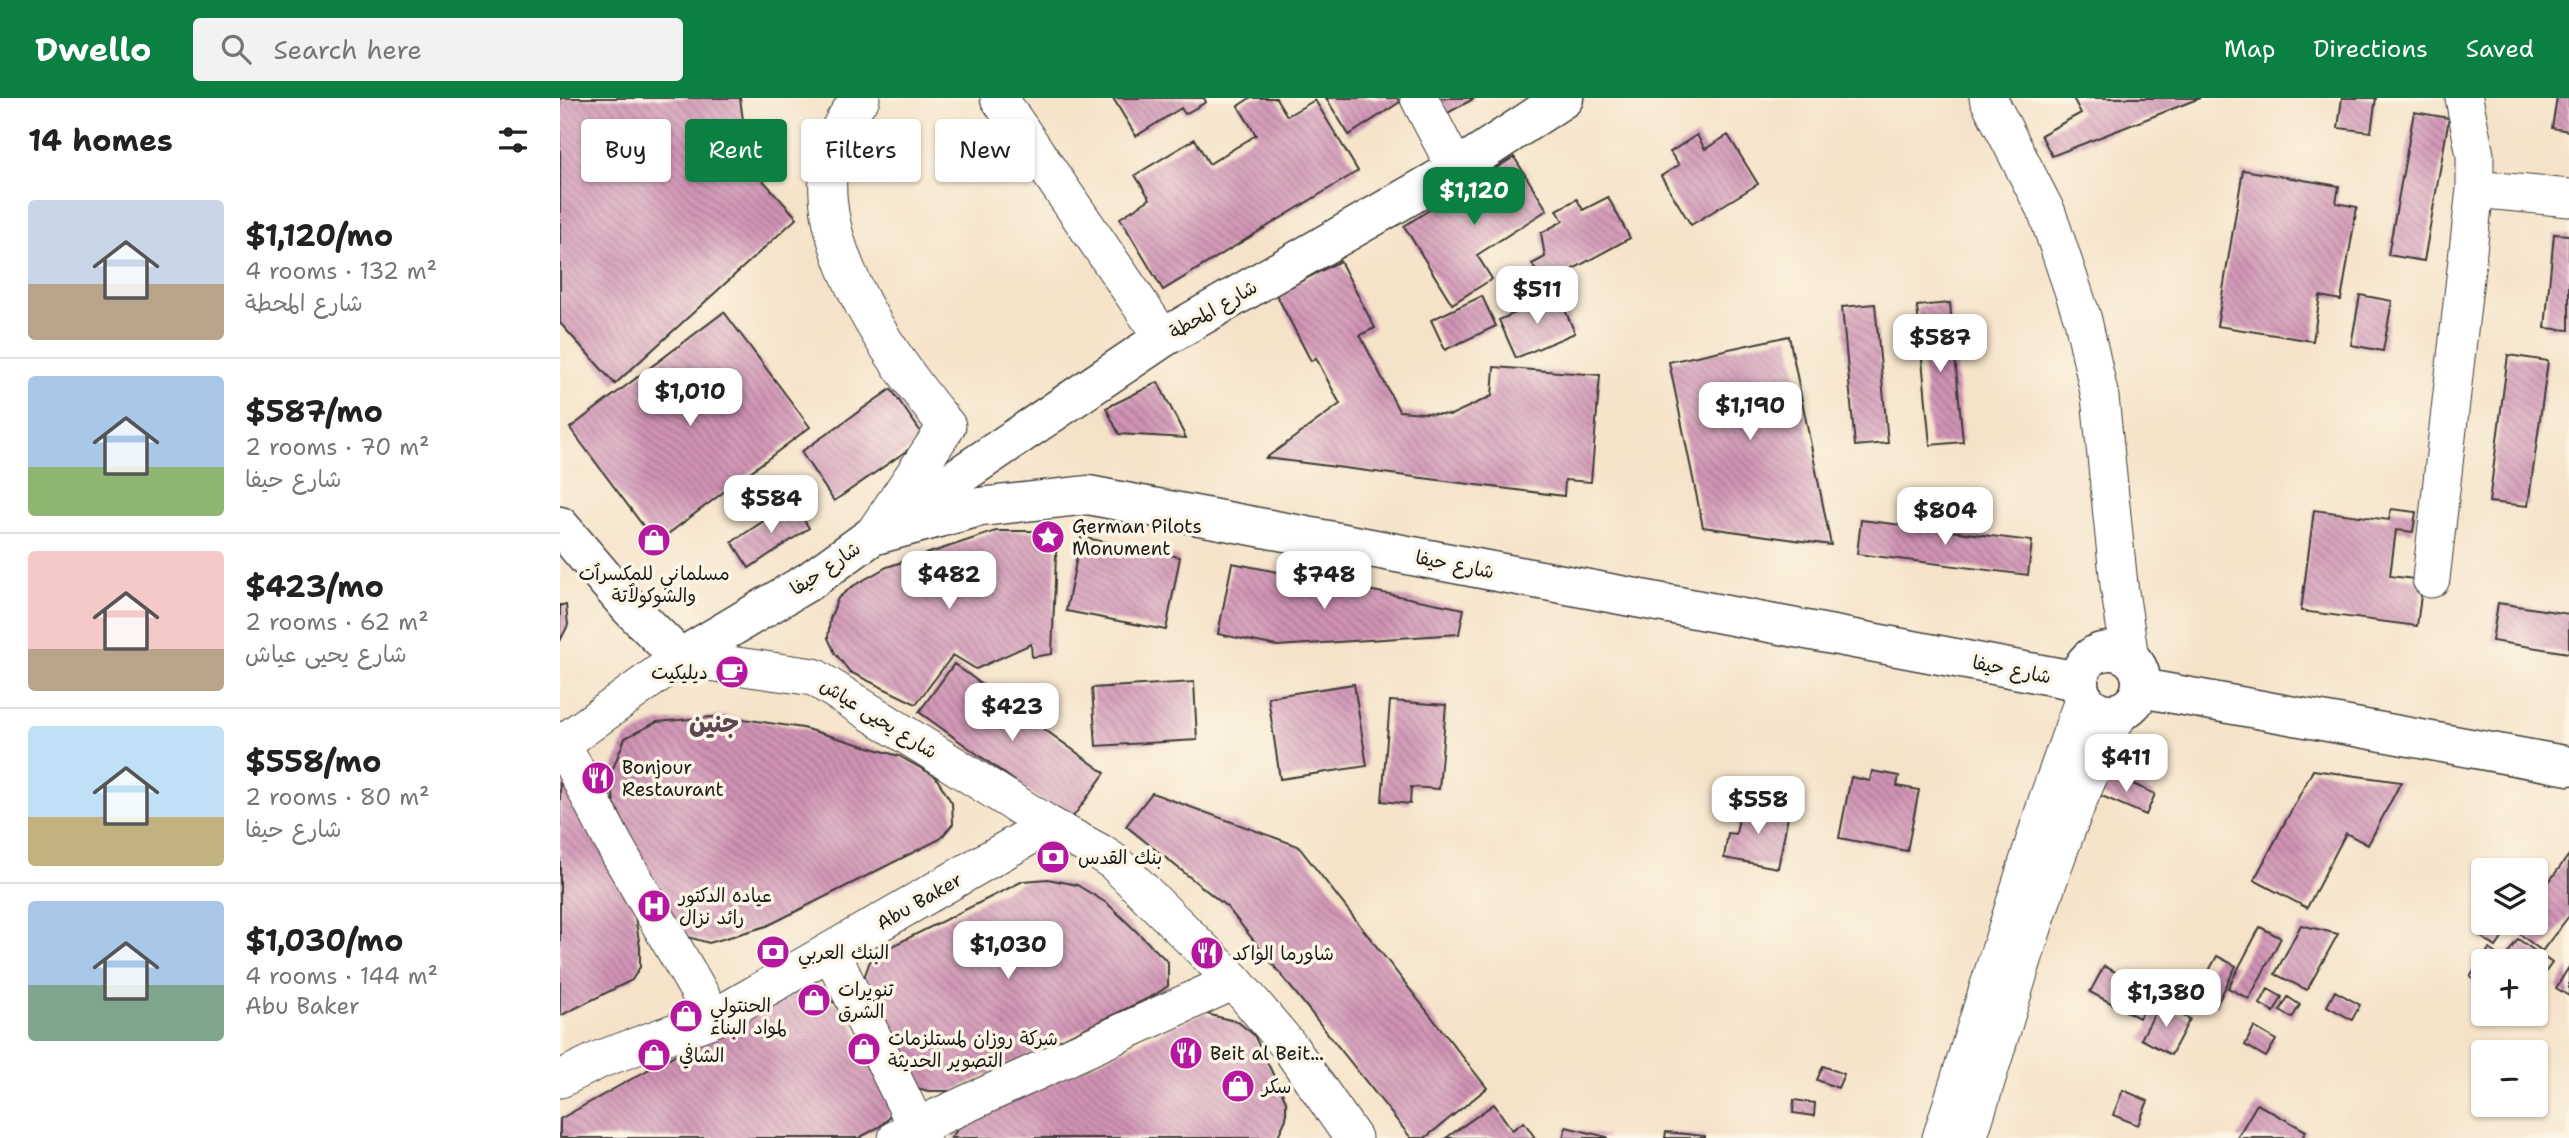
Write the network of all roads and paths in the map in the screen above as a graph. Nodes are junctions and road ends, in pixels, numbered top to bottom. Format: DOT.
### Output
graph roads {
  1 [pos="862,98"];
  2 [pos="999,98"];
  3 [pos="1419,98"];
  4 [pos="1564,98"];
  5 [pos="1989,98"];
  6 [pos="2464,98"];
  7 [pos="1456,169"];
  8 [pos="2475,189"];
  9 [pos="2569,198"];
  10 [pos="1163,338"];
  11 [pos="560,526"];
  12 [pos="872,536"];
  13 [pos="2431,579"];
  14 [pos="680,658"];
  15 [pos="2123,677"];
  16 [pos="2081,691"];
  17 [pos="561,744"];
  18 [pos="2569,766"];
  19 [pos="1049,825"];
  20 [pos="831,952"];
  21 [pos="1234,981"];
  22 [pos="714,1018"];
  23 [pos="560,1079"];
  24 [pos="912,1134"];
  25 [pos="1340,1134"];
  26 [pos="1941,1138"];
  27 [pos="1968,1138"];
  1 -- 12 [label="street"];
  2 -- 10 [label="street"];
  3 -- 7 [label="street"];
  4 -- 7 [label="main road, شارع المحطة"];
  5 -- 15 [label="street"];
  6 -- 8 [label="street"];
  7 -- 10 [label="main road, شارع المحطة"];
  8 -- 9 [label="street"];
  8 -- 13 [label="street"];
  10 -- 12 [label="main road, شارع المحطة"];
  11 -- 14 [label="main road"];
  12 -- 14 [label="main road, شارع حيفا"];
  12 -- 16 [label="main road, شارع حيفا"];
  14 -- 17 [label="street, شارع حيفا"];
  14 -- 19 [label="street, شارع يحيى عياش"];
  15 -- 16 [label="main road"];
  15 -- 16 [label="main road, شارع حيفا"];
  15 -- 18 [label="main road"];
  15 -- 27 [label="street"];
  16 -- 26 [label="street"];
  17 -- 22 [label="street"];
  19 -- 20 [label="street, Abu Baker"];
  19 -- 21 [label="street, شارع يحيى عياش"];
  20 -- 22 [label="street, Abu Baker"];
  20 -- 24 [label="street"];
  21 -- 24 [label="street"];
  21 -- 25 [label="street, شارع يحيى عياش"];
  22 -- 23 [label="street, Abu Baker"];
}
